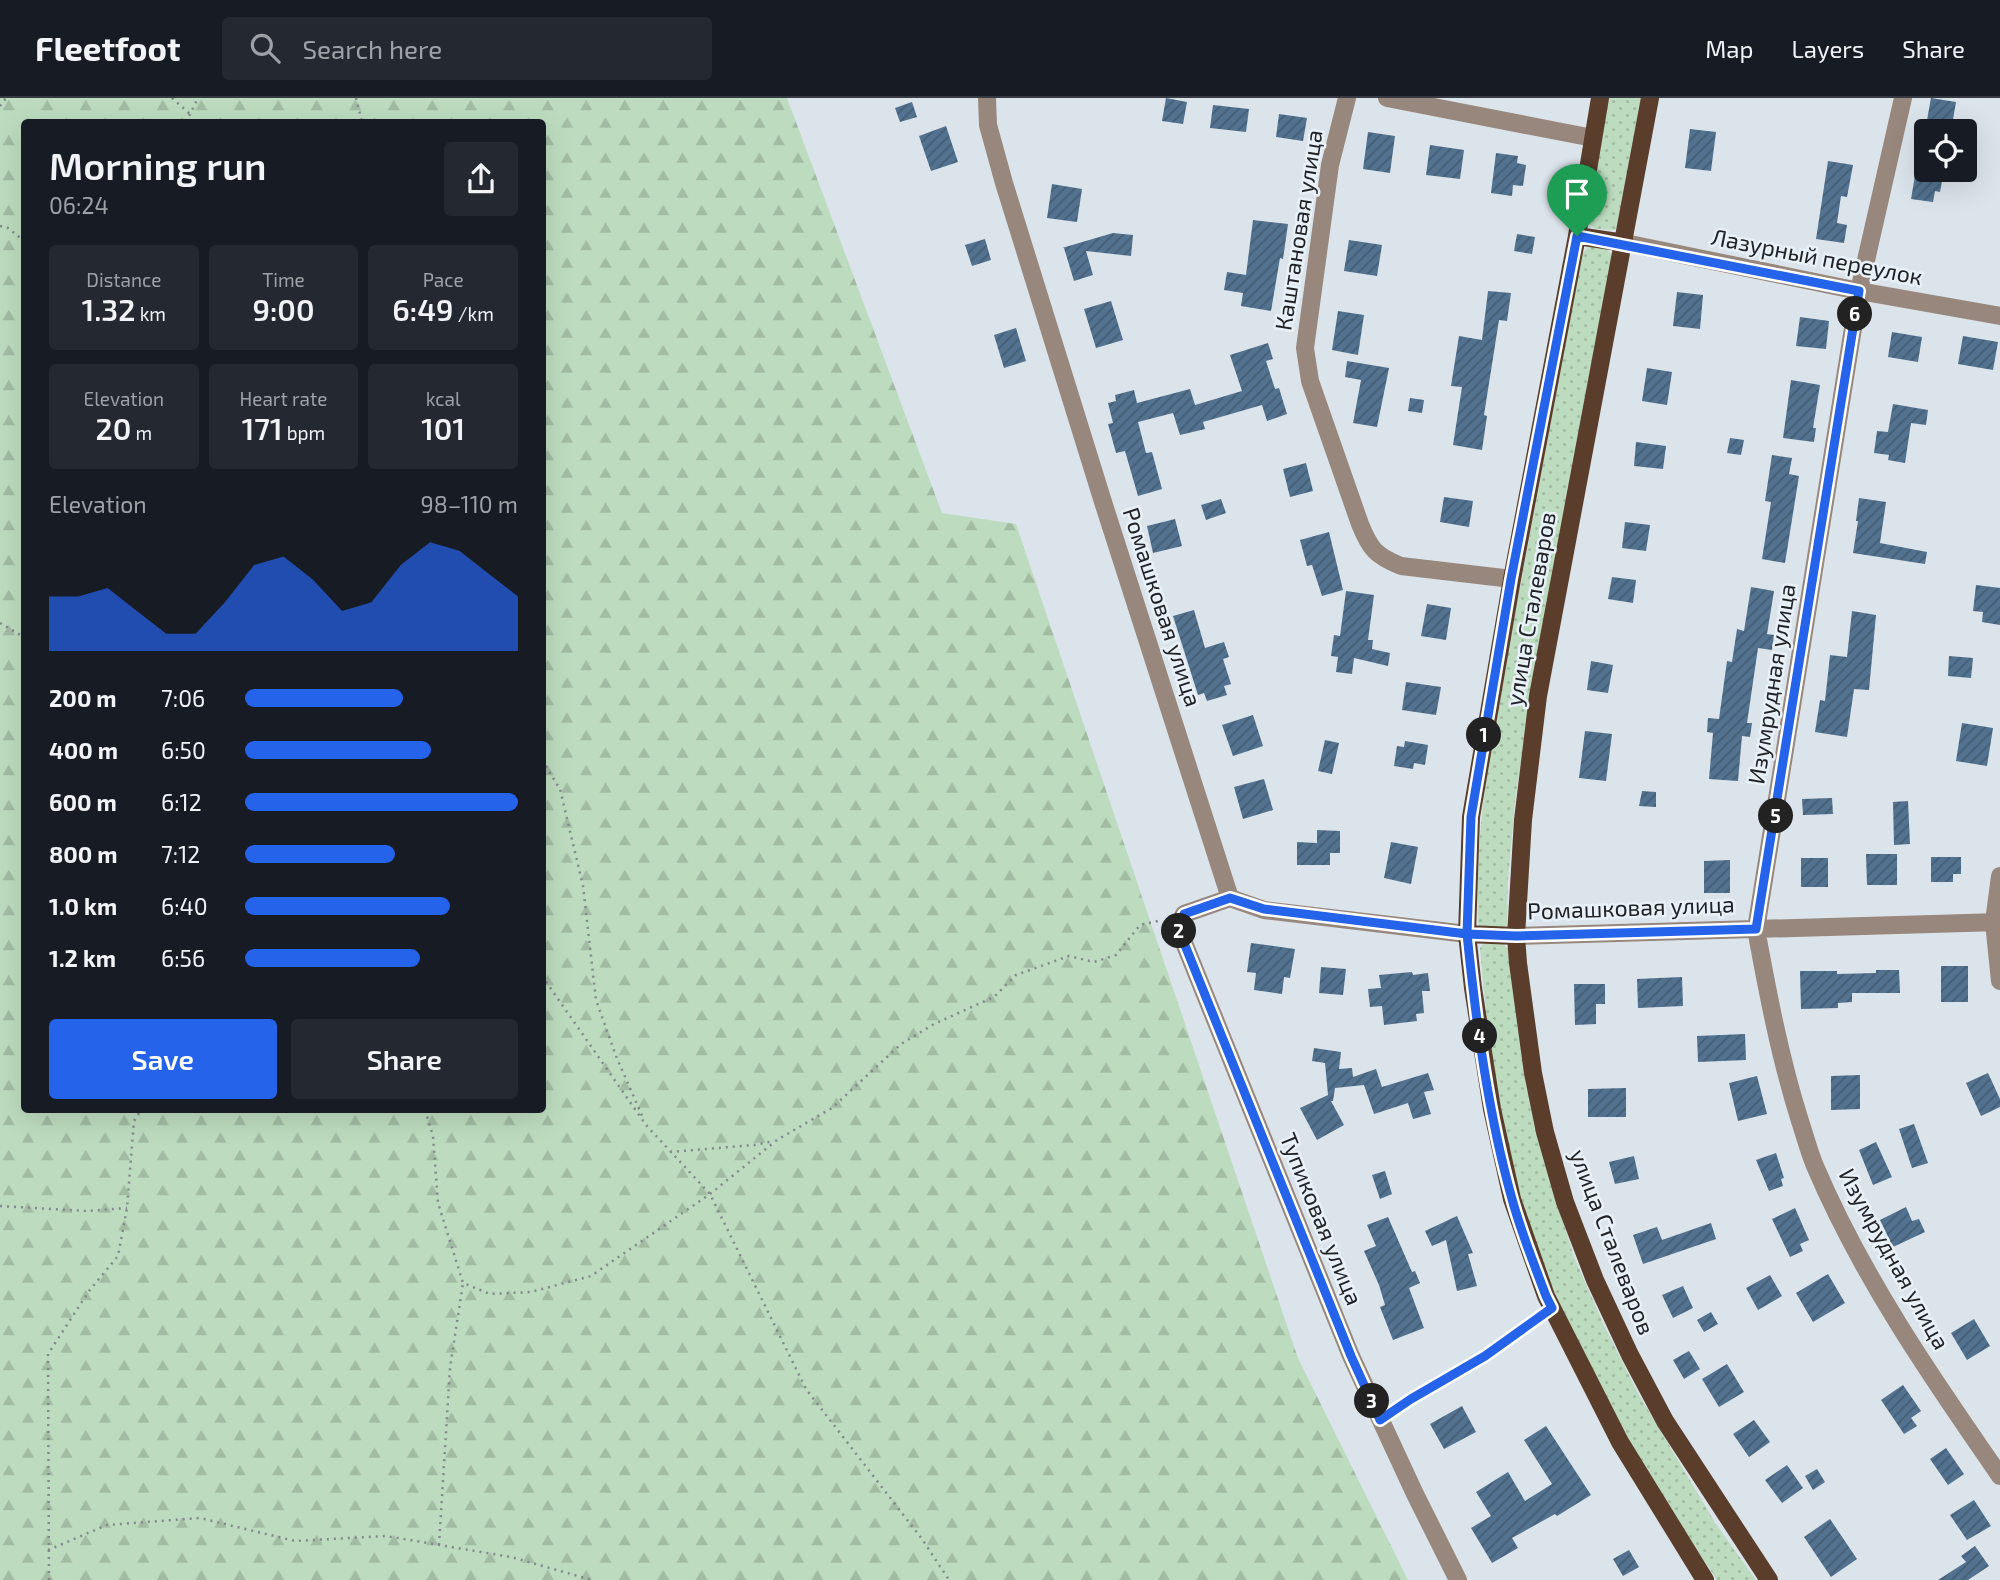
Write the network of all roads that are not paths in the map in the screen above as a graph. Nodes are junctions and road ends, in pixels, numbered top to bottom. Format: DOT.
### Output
graph roads {
  1 [pos="987,98"];
  2 [pos="1347,98"];
  3 [pos="1387,98"];
  4 [pos="1600,98"];
  5 [pos="1650,98"];
  6 [pos="1903,98"];
  7 [pos="1592,138"];
  8 [pos="1577,236"];
  9 [pos="1625,243"];
  10 [pos="1859,291"];
  11 [pos="2000,316"];
  12 [pos="1511,579"];
  13 [pos="2000,876"];
  14 [pos="1230,898"];
  15 [pos="1997,922"];
  16 [pos="1756,929"];
  17 [pos="1467,934"];
  18 [pos="1516,936"];
  19 [pos="2000,981"];
  20 [pos="2000,1476"];
  21 [pos="1458,1580"];
  22 [pos="1705,1580"];
  23 [pos="1769,1580"];
  1 -- 14 [label="street, Ромашковая улица"];
  2 -- 12 [label="street, Каштановая улица"];
  3 -- 7 [label="street"];
  4 -- 7 [label="main road, улица Сталеваров"];
  5 -- 9 [label="main road, улица Сталеваров"];
  6 -- 10 [label="street, Изумрудная улица"];
  7 -- 8 [label="main road, улица Сталеваров"];
  8 -- 9 [label="main road"];
  8 -- 12 [label="main road, улица Сталеваров"];
  9 -- 10 [label="street, Лазурный переулок"];
  9 -- 18 [label="main road, улица Сталеваров"];
  10 -- 11 [label="street, Лазурный переулок"];
  10 -- 16 [label="street, Изумрудная улица"];
  12 -- 17 [label="main road, улица Сталеваров"];
  13 -- 15 [label="street"];
  14 -- 17 [label="street"];
  14 -- 21 [label="street, Тупиковая улица"];
  15 -- 16 [label="street, Ромашковая улица"];
  15 -- 19 [label="street"];
  16 -- 18 [label="street, Ромашковая улица"];
  16 -- 20 [label="street, Изумрудная улица"];
  17 -- 18 [label="main road"];
  17 -- 22 [label="main road, улица Сталеваров"];
  18 -- 23 [label="main road, улица Сталеваров"];
}
